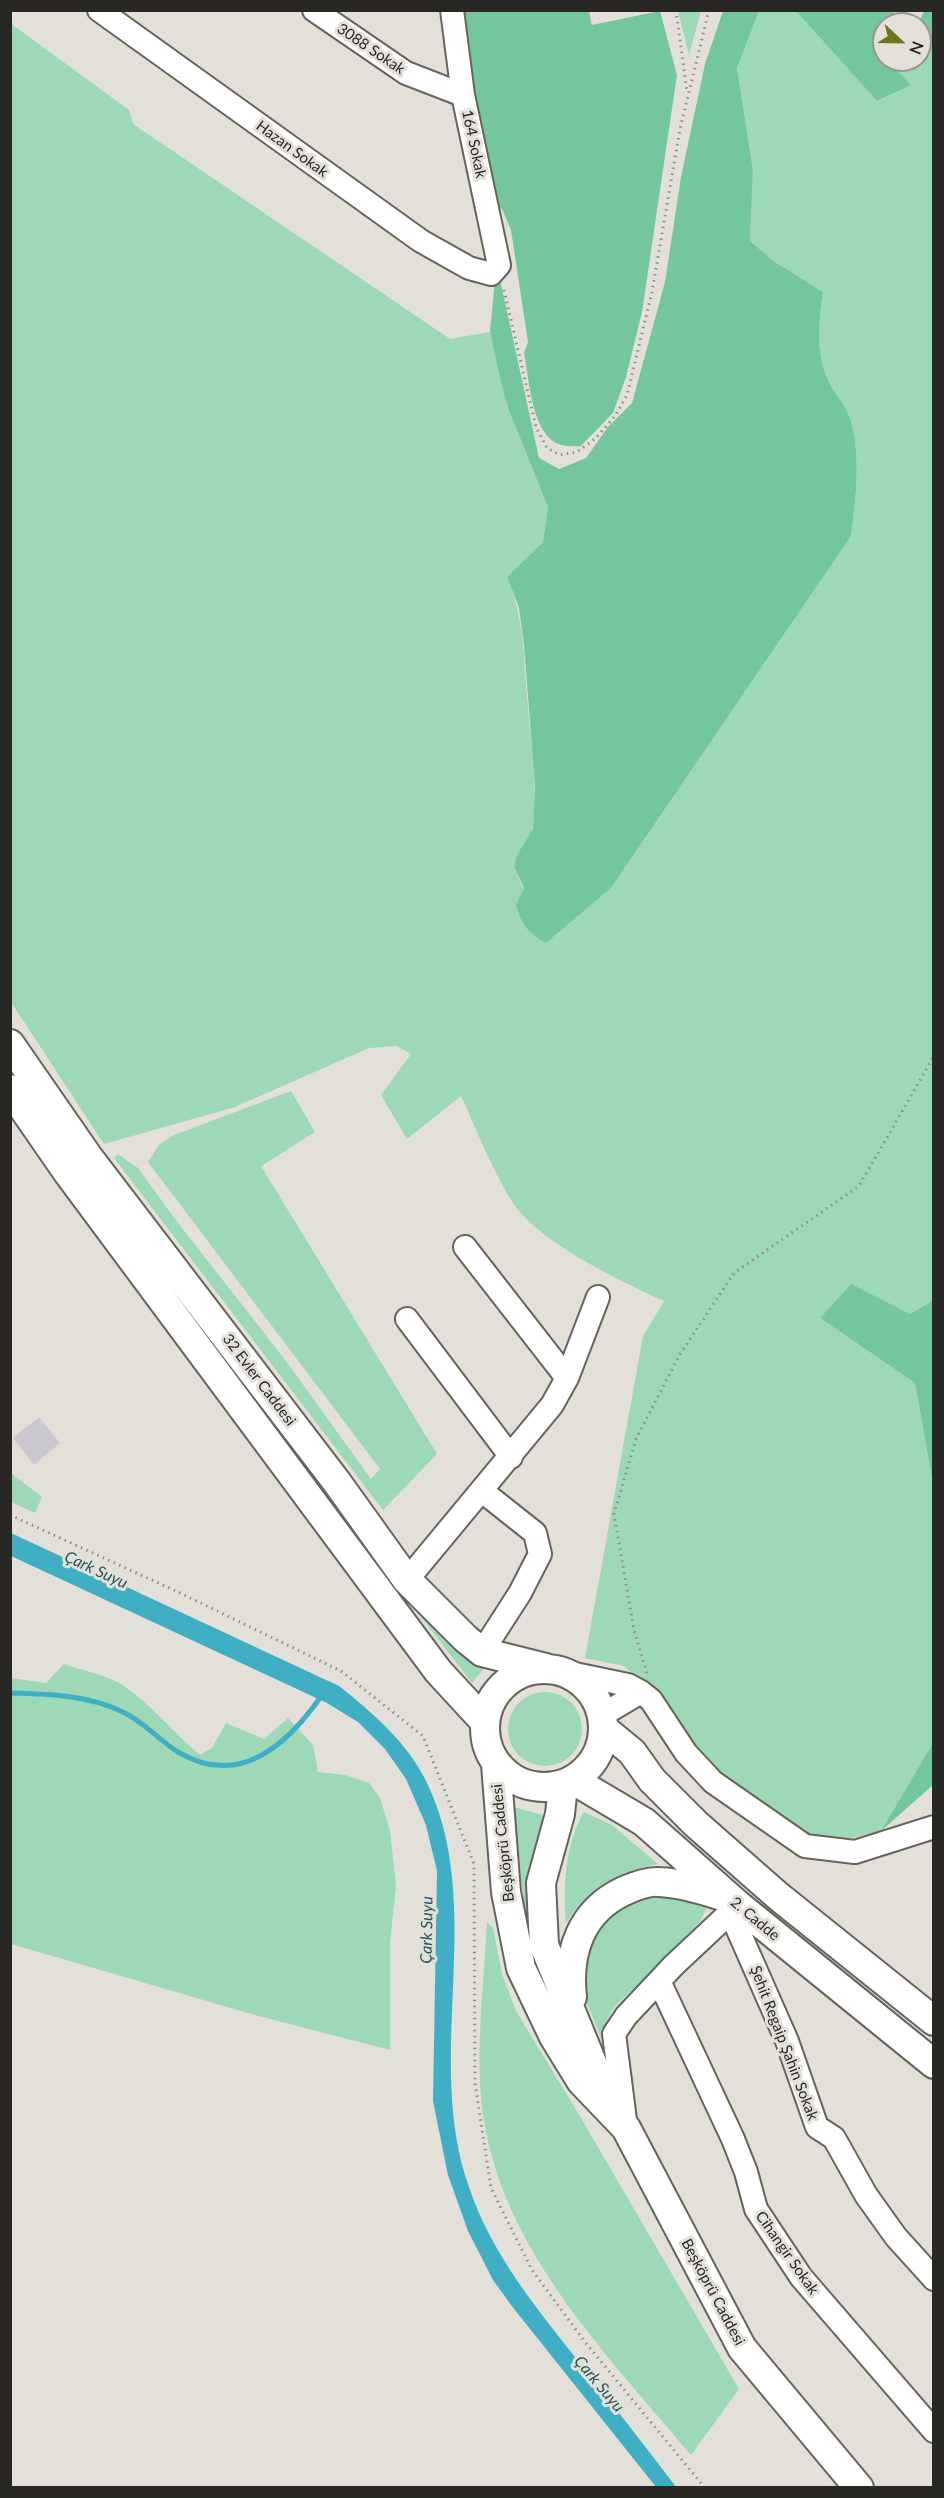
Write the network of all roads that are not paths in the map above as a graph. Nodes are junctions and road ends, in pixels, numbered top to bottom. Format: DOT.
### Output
graph roads {
  1 [pos="99,10"];
  2 [pos="314,10"];
  3 [pos="452,10"];
  4 [pos="464,95"];
  5 [pos="495,269"];
  6 [pos="10,1044"];
  7 [pos="10,1089"];
  8 [pos="465,1247"];
  9 [pos="598,1297"];
  10 [pos="407,1319"];
  11 [pos="567,1378"];
  12 [pos="511,1457"];
  13 [pos="482,1491"];
  14 [pos="408,1580"];
  15 [pos="482,1652"];
  16 [pos="555,1670"];
  17 [pos="646,1696"];
  18 [pos="485,1722"];
  19 [pos="603,1722"];
  20 [pos="496,1764"];
  21 [pos="568,1782"];
  22 [pos="933,1827"];
  23 [pos="734,1906"];
  24 [pos="659,1981"];
  25 [pos="575,2020"];
  26 [pos="933,2020"];
  27 [pos="933,2064"];
  28 [pos="619,2119"];
  29 [pos="933,2278"];
  30 [pos="933,2431"];
  31 [pos="859,2487"];
  1 -- 5 [label="street, Hazan Sokak"];
  2 -- 4 [label="street, 3088 Sokak"];
  3 -- 4 [label="street, 164 Sokak"];
  4 -- 5 [label="street, 164 Sokak"];
  6 -- 14 [label="main road, 32 Evler Caddesi"];
  7 -- 18 [label="main road, 32 Evler Caddesi"];
  8 -- 11 [label="street"];
  9 -- 11 [label="street"];
  10 -- 12 [label="street"];
  11 -- 12 [label="street"];
  12 -- 13 [label="street"];
  13 -- 14 [label="street"];
  13 -- 15 [label="street"];
  14 -- 15 [label="main road, 32 Evler Caddesi"];
  15 -- 16 [label="main road, 32 Evler Caddesi"];
  16 -- 17 [label="street"];
  16 -- 18 [label="main road"];
  16 -- 19 [label="main road"];
  17 -- 19 [label="street"];
  17 -- 22 [label="street"];
  18 -- 20 [label="main road"];
  19 -- 21 [label="main road"];
  19 -- 26 [label="main road"];
  20 -- 21 [label="main road"];
  20 -- 28 [label="main road, Beşköprü Caddesi"];
  21 -- 23 [label="main road, 2. Cadde"];
  21 -- 25 [label="main road, Beşköprü Caddesi"];
  23 -- 24 [label="street"];
  23 -- 25 [label="main road"];
  23 -- 27 [label="main road, 2. Cadde"];
  23 -- 29 [label="street, Şehit Regaip Şahin Sokak"];
  24 -- 28 [label="street"];
  24 -- 30 [label="street, Cihangir Sokak"];
  25 -- 28 [label="main road, Beşköprü Caddesi"];
  28 -- 31 [label="main road, Beşköprü Caddesi"];
}
